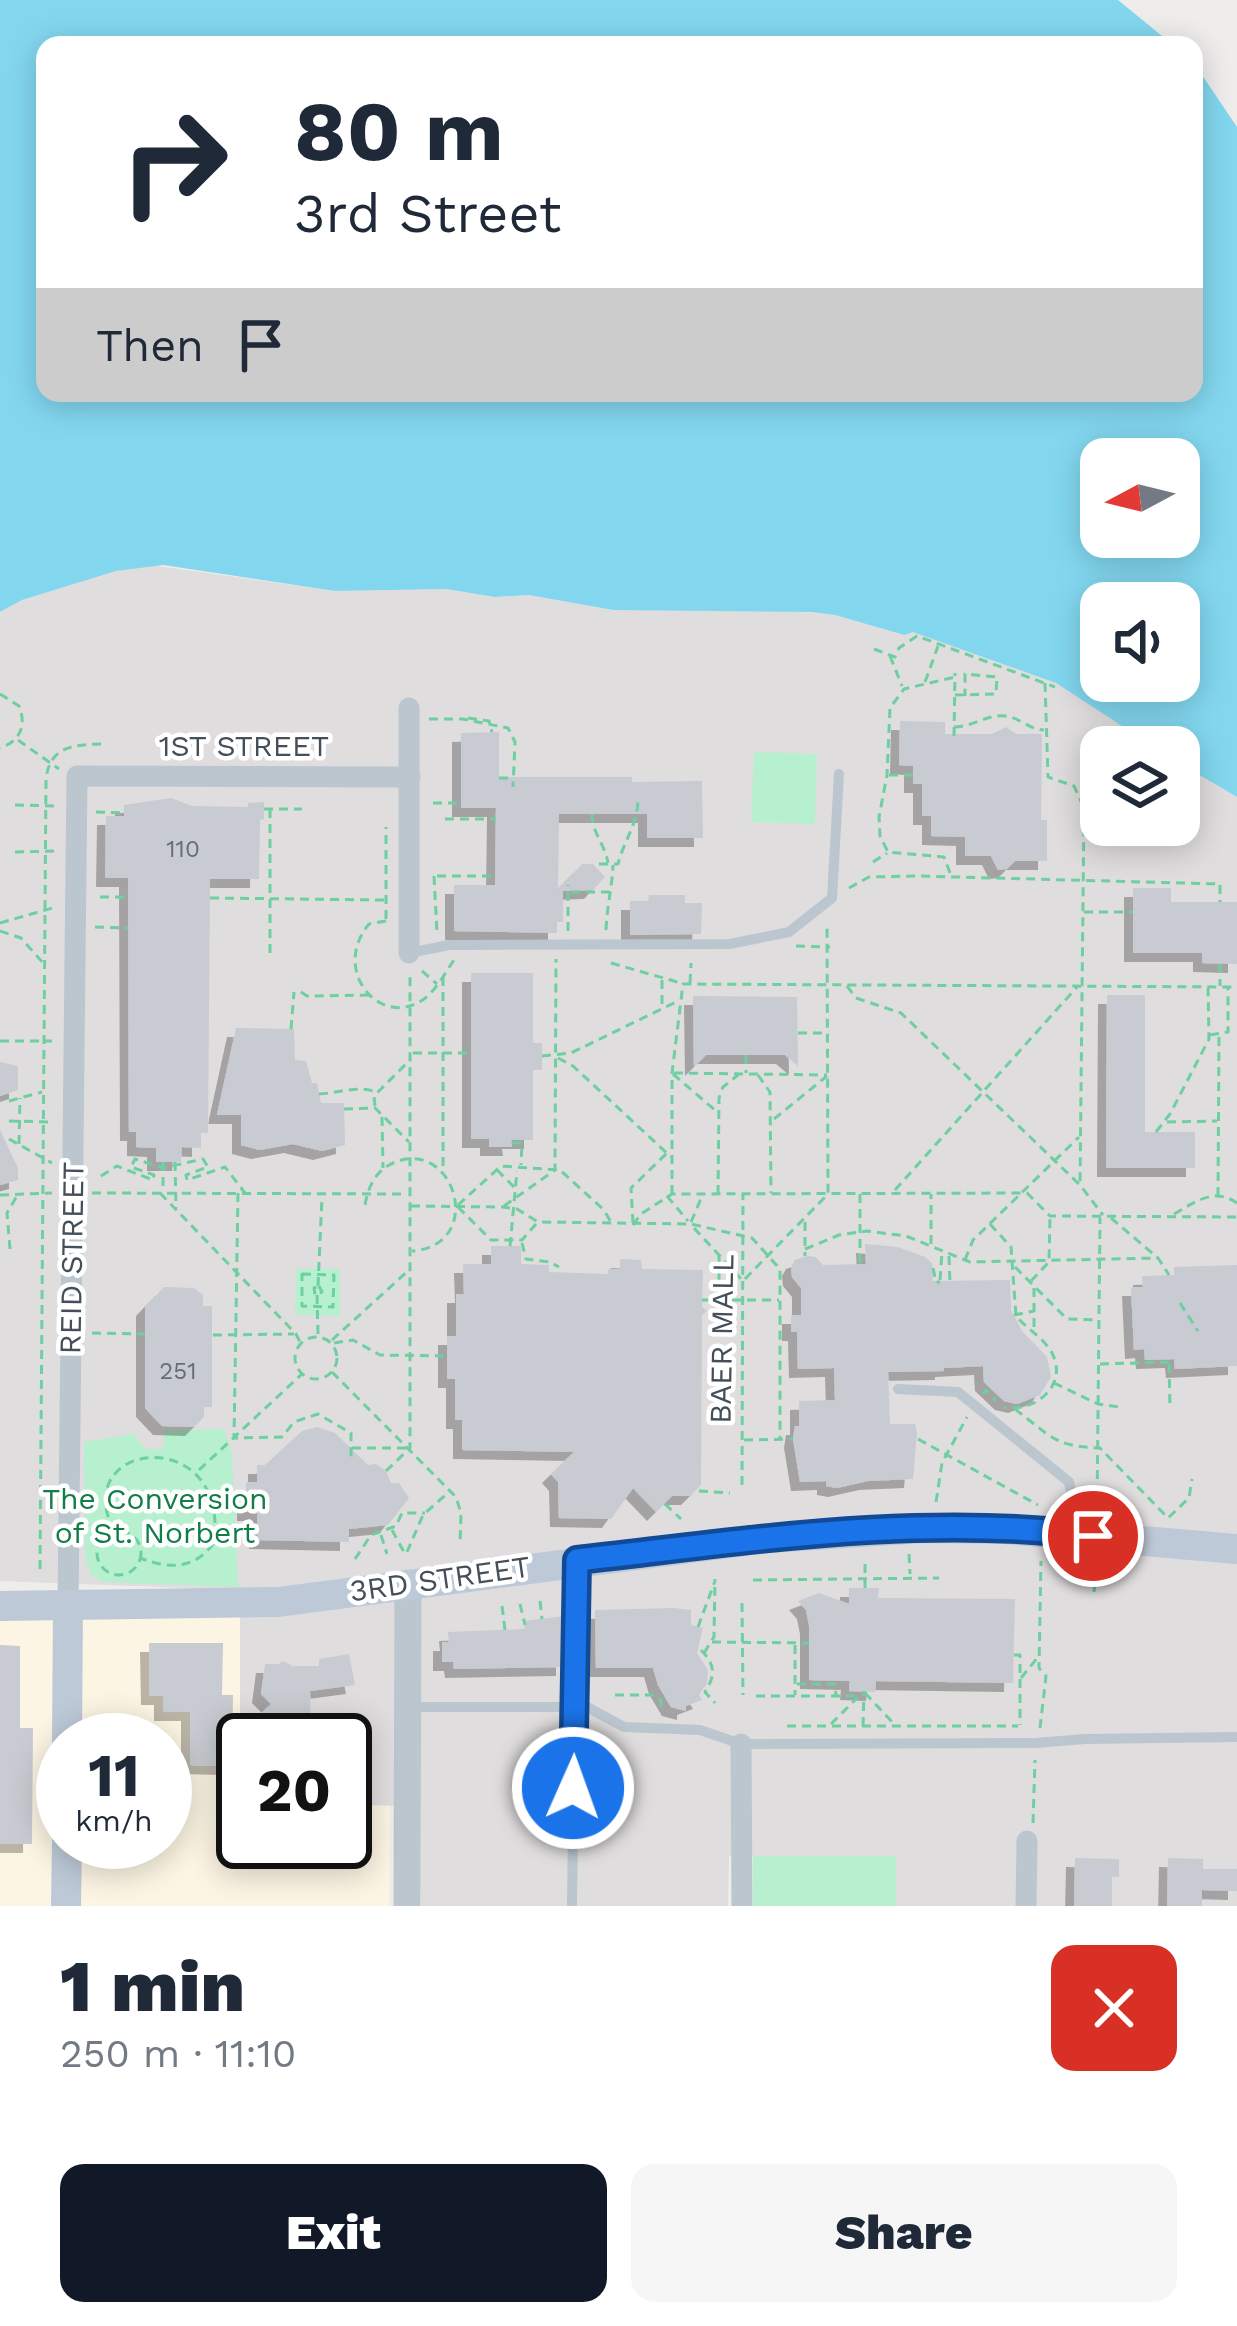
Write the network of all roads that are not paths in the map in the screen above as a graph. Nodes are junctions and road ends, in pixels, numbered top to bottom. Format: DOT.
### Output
graph roads {
  1 [pos="410,713"];
  2 [pos="838,774"];
  3 [pos="77,776"];
  4 [pos="410,777"];
  5 [pos="409,953"];
  6 [pos="898,1389"];
  7 [pos="1070,1534"];
  8 [pos="1237,1549"];
  9 [pos="577,1560"];
  10 [pos="408,1583"];
  11 [pos="0,1606"];
  12 [pos="68,1606"];
  13 [pos="576,1706"];
  14 [pos="408,1707"];
  15 [pos="67,1713"];
  16 [pos="1237,1737"];
  17 [pos="741,1744"];
  18 [pos="1027,1841"];
  19 [pos="67,1869"];
  20 [pos="66,1906"];
  21 [pos="407,1906"];
  22 [pos="572,1906"];
  23 [pos="742,1906"];
  24 [pos="1026,1906"];
  1 -- 4 [label="street"];
  2 -- 5 [label="lane"];
  3 -- 4 [label="street, 1ST STREET"];
  3 -- 12 [label="street, REID STREET"];
  4 -- 5 [label="street"];
  6 -- 7 [label="lane"];
  7 -- 8 [label="main road, 3RD STREET"];
  7 -- 9 [label="main road, 3RD STREET"];
  9 -- 10 [label="main road, 3RD STREET"];
  9 -- 13 [label="lane"];
  10 -- 12 [label="main road, 3RD STREET"];
  10 -- 14 [label="street"];
  11 -- 12 [label="main road, 3RD STREET"];
  12 -- 15 [label="main road, REID STREET"];
  13 -- 14 [label="lane"];
  13 -- 17 [label="lane"];
  13 -- 22 [label="lane"];
  14 -- 21 [label="street"];
  16 -- 17 [label="lane"];
  17 -- 23 [label="street"];
  18 -- 24 [label="street"];
  19 -- 20 [label="main road"];
}
